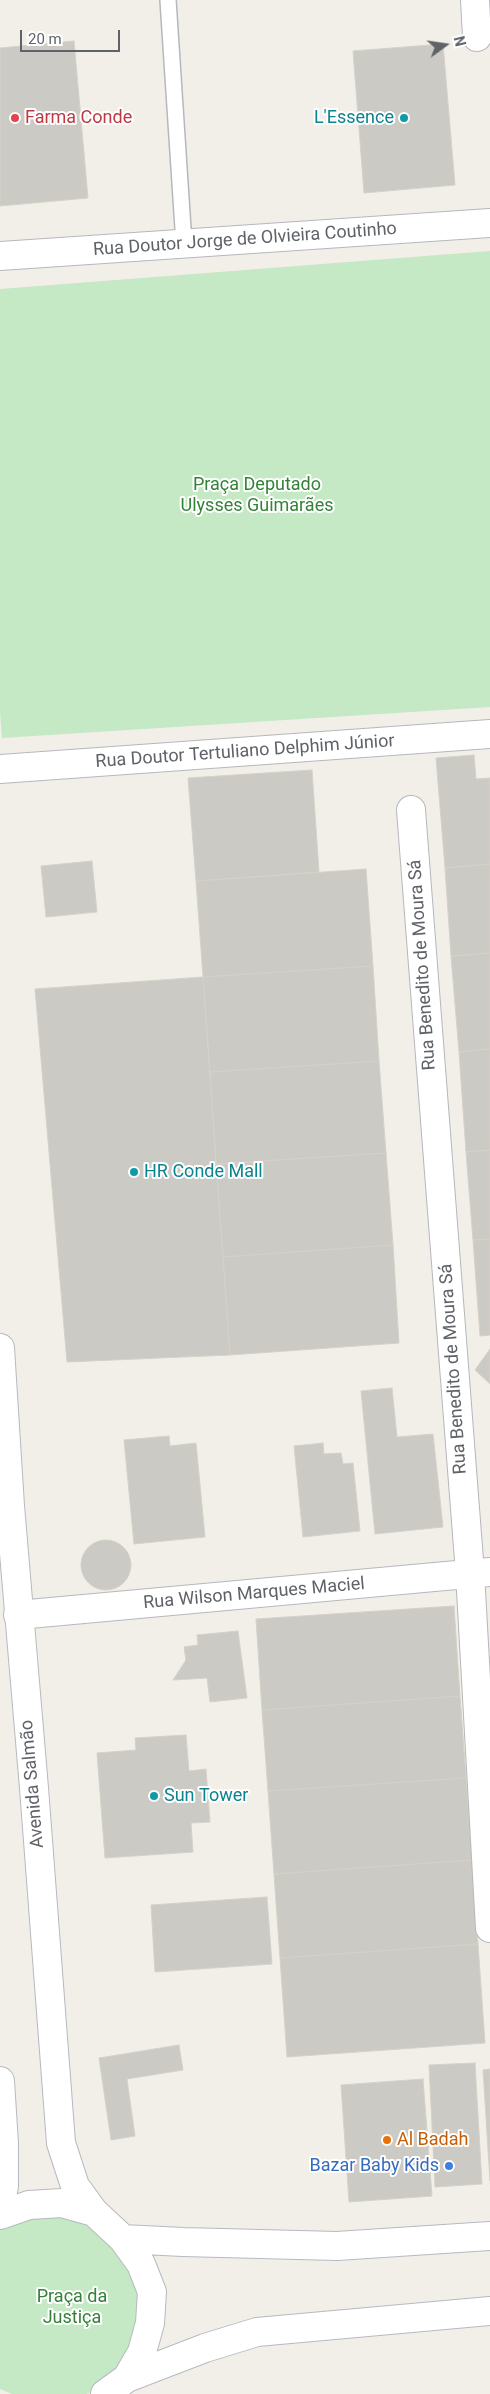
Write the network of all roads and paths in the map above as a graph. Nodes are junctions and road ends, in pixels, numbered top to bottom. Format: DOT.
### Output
graph roads {
  1 [pos="168,0"];
  2 [pos="475,0"];
  3 [pos="477,37"];
  4 [pos="490,222"];
  5 [pos="184,244"];
  6 [pos="0,256"];
  7 [pos="490,734"];
  8 [pos="0,769"];
  9 [pos="411,810"];
  10 [pos="0,1348"];
  11 [pos="5,1503"];
  12 [pos="480,1573"];
  13 [pos="18,1616"];
  14 [pos="490,1928"];
  15 [pos="0,2081"];
  16 [pos="0,2206"];
  17 [pos="94,2212"];
  18 [pos="0,2215"];
  19 [pos="490,2236"];
  20 [pos="123,2238"];
  21 [pos="490,2311"];
  22 [pos="116,2386"];
  1 -- 5 [label="lane"];
  2 -- 3 [label="street"];
  4 -- 5 [label="street, Rua Doutor Jorge de Olvieira Coutinho"];
  5 -- 6 [label="street, Rua Doutor Jorge de Olvieira Coutinho"];
  7 -- 8 [label="street, Rua Doutor Tertuliano Delphim Júnior"];
  9 -- 12 [label="street, Rua Benedito de Moura Sá"];
  10 -- 11 [label="street, Avenida Salmão"];
  11 -- 13 [label="street, Avenida Salmão"];
  12 -- 13 [label="street, Rua Wilson Marques Maciel"];
  12 -- 14 [label="street, Rua Benedito de Moura Sá"];
  13 -- 17 [label="street, Avenida Salmão"];
  15 -- 16 [label="street"];
  17 -- 18 [label="street"];
  17 -- 20 [label="street"];
  19 -- 20 [label="street"];
  20 -- 22 [label="street"];
  21 -- 22 [label="street"];
}
